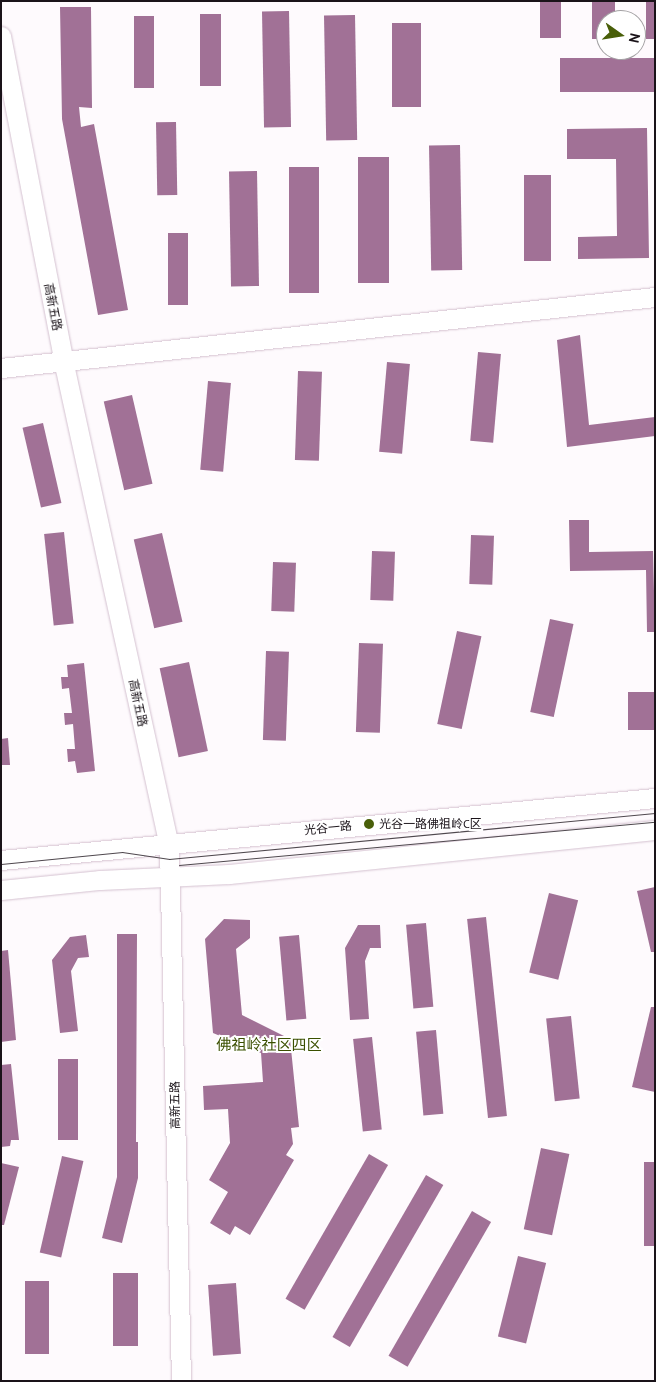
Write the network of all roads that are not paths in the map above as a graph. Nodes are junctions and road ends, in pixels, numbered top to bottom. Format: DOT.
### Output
graph roads {
  1 [pos="1,36"];
  2 [pos="655,297"];
  3 [pos="655,305"];
  4 [pos="64,365"];
  5 [pos="1,368"];
  6 [pos="1,376"];
  7 [pos="655,798"];
  8 [pos="655,830"];
  9 [pos="169,844"];
  10 [pos="1,860"];
  11 [pos="170,877"];
  12 [pos="1,890"];
  13 [pos="180,1381"];
  1 -- 4 [label="main road, 高新五路"];
  2 -- 4 [label="main road"];
  3 -- 4 [label="main road"];
  4 -- 5 [label="main road"];
  4 -- 6 [label="main road"];
  4 -- 9 [label="main road, 高新五路"];
  7 -- 9 [label="main road, 光谷一路"];
  8 -- 11 [label="main road"];
  9 -- 10 [label="main road, 光谷一路"];
  9 -- 11 [label="main road, 高新五路"];
  11 -- 12 [label="main road"];
  11 -- 13 [label="main road, 高新五路"];
}
